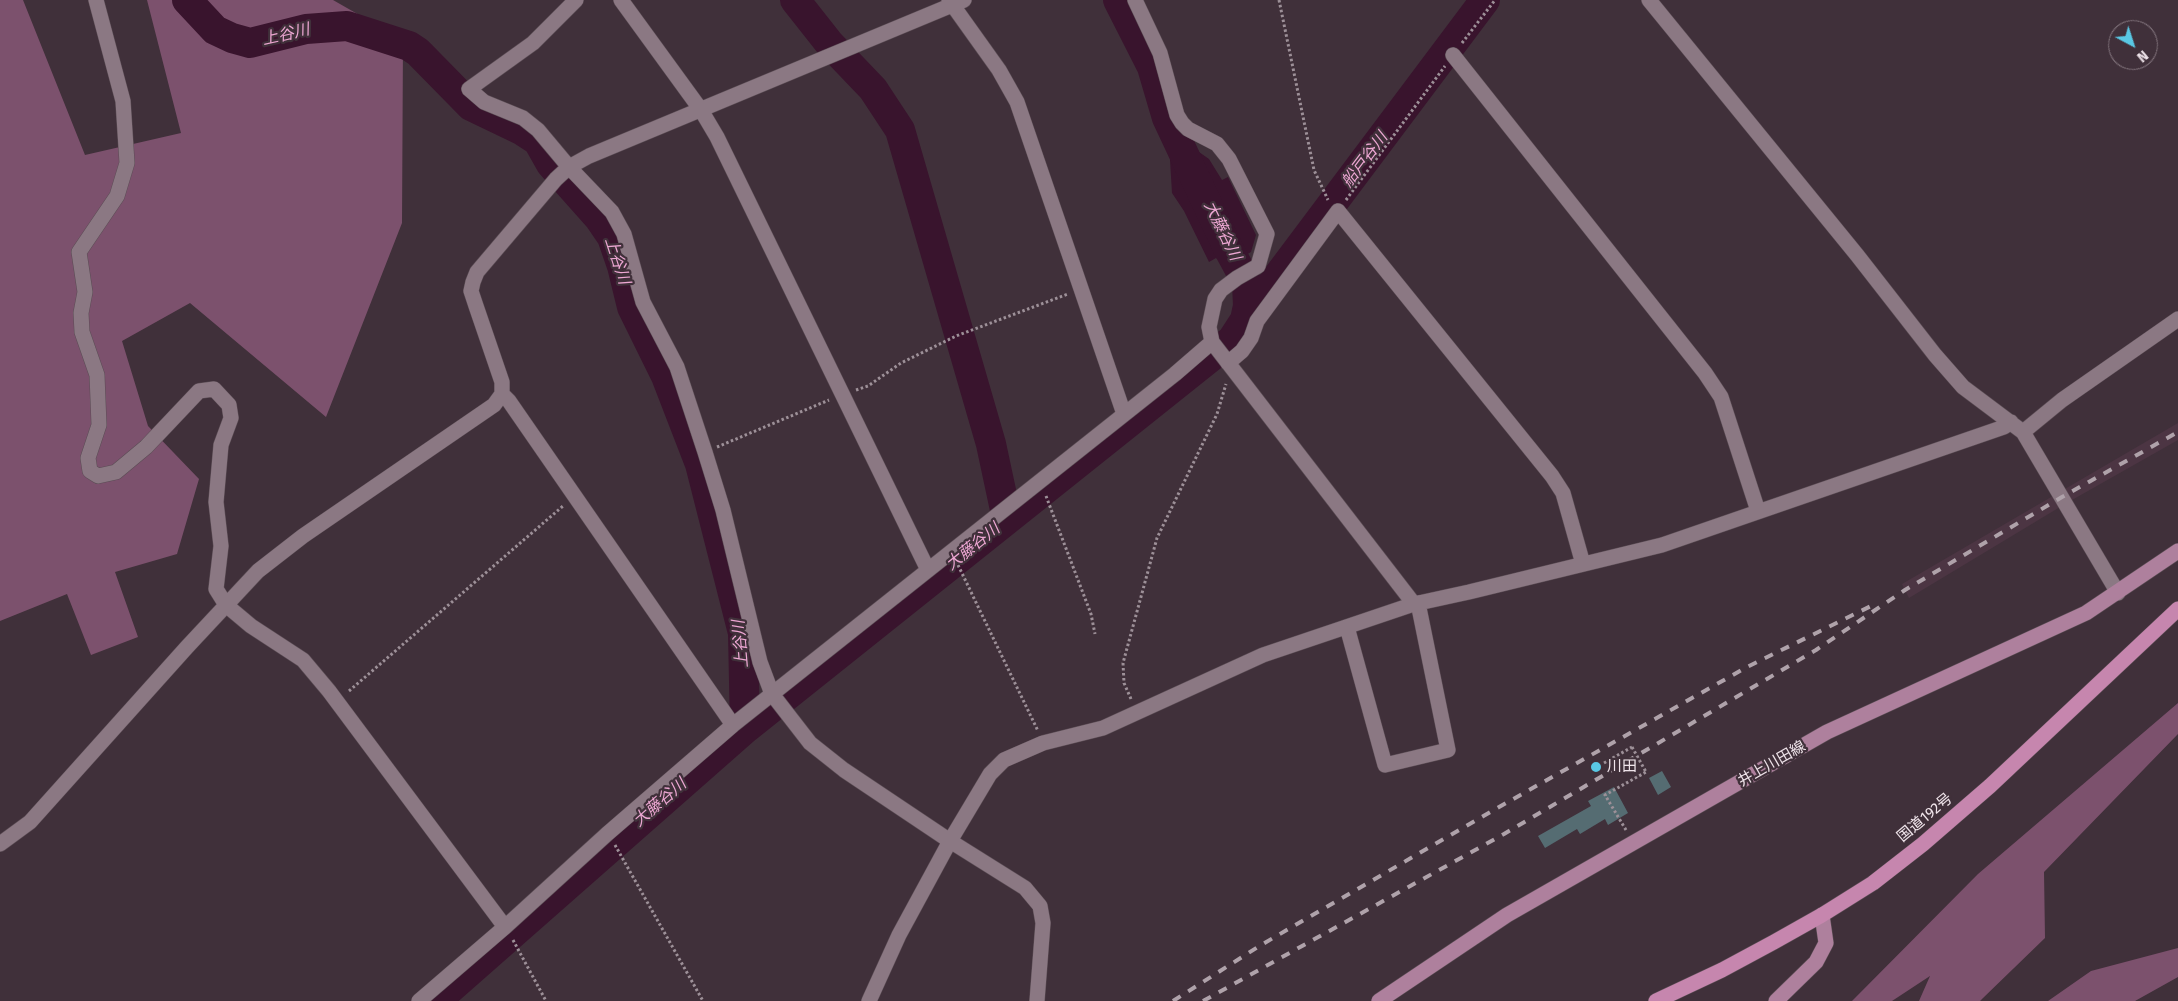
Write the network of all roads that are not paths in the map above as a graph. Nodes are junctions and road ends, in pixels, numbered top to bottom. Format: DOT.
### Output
graph roads {
  1 [pos="96,0"];
  2 [pos="576,0"];
  3 [pos="621,0"];
  4 [pos="1134,0"];
  5 [pos="1649,0"];
  6 [pos="955,2"];
  7 [pos="1453,55"];
  8 [pos="701,110"];
  9 [pos="563,172"];
  10 [pos="2178,319"];
  11 [pos="1219,352"];
  12 [pos="502,394"];
  13 [pos="1124,414"];
  14 [pos="2011,422"];
  15 [pos="2023,432"];
  16 [pos="1758,512"];
  17 [pos="2178,551"];
  18 [pos="1583,564"];
  19 [pos="928,570"];
  20 [pos="2118,593"];
  21 [pos="1416,603"];
  22 [pos="226,605"];
  23 [pos="2178,609"];
  24 [pos="1347,627"];
  25 [pos="776,700"];
  26 [pos="742,718"];
  27 [pos="950,841"];
  28 [pos="0,844"];
  29 [pos="1822,915"];
  30 [pos="509,933"];
  31 [pos="419,1001"];
  32 [pos="869,1001"];
  33 [pos="1038,1001"];
  34 [pos="1379,1001"];
  35 [pos="1656,1001"];
  36 [pos="1776,1001"];
  1 -- 22 [label="street"];
  2 -- 9 [label="street"];
  3 -- 8 [label="street"];
  4 -- 11 [label="street"];
  5 -- 14 [label="street"];
  6 -- 8 [label="street"];
  6 -- 13 [label="street"];
  7 -- 16 [label="street"];
  8 -- 9 [label="street"];
  8 -- 19 [label="street"];
  9 -- 12 [label="street"];
  9 -- 25 [label="street"];
  10 -- 15 [label="street"];
  11 -- 13 [label="street"];
  11 -- 18 [label="street"];
  11 -- 21 [label="street"];
  12 -- 22 [label="street"];
  12 -- 26 [label="street"];
  13 -- 19 [label="street"];
  14 -- 15 [label="street"];
  14 -- 16 [label="street"];
  15 -- 20 [label="street"];
  16 -- 18 [label="street"];
  17 -- 20 [label="main road, 井上川田線"];
  18 -- 21 [label="street"];
  19 -- 25 [label="street"];
  20 -- 34 [label="main road, 井上川田線"];
  21 -- 24 [label="street"];
  21 -- 24 [label="street"];
  22 -- 28 [label="street"];
  22 -- 30 [label="street"];
  23 -- 29 [label="highway, 国道192号"];
  24 -- 27 [label="street"];
  25 -- 26 [label="street"];
  25 -- 27 [label="street"];
  26 -- 30 [label="street"];
  27 -- 32 [label="street"];
  27 -- 33 [label="street"];
  29 -- 35 [label="highway, 国道192号"];
  29 -- 36 [label="main road"];
  30 -- 31 [label="street"];
}
